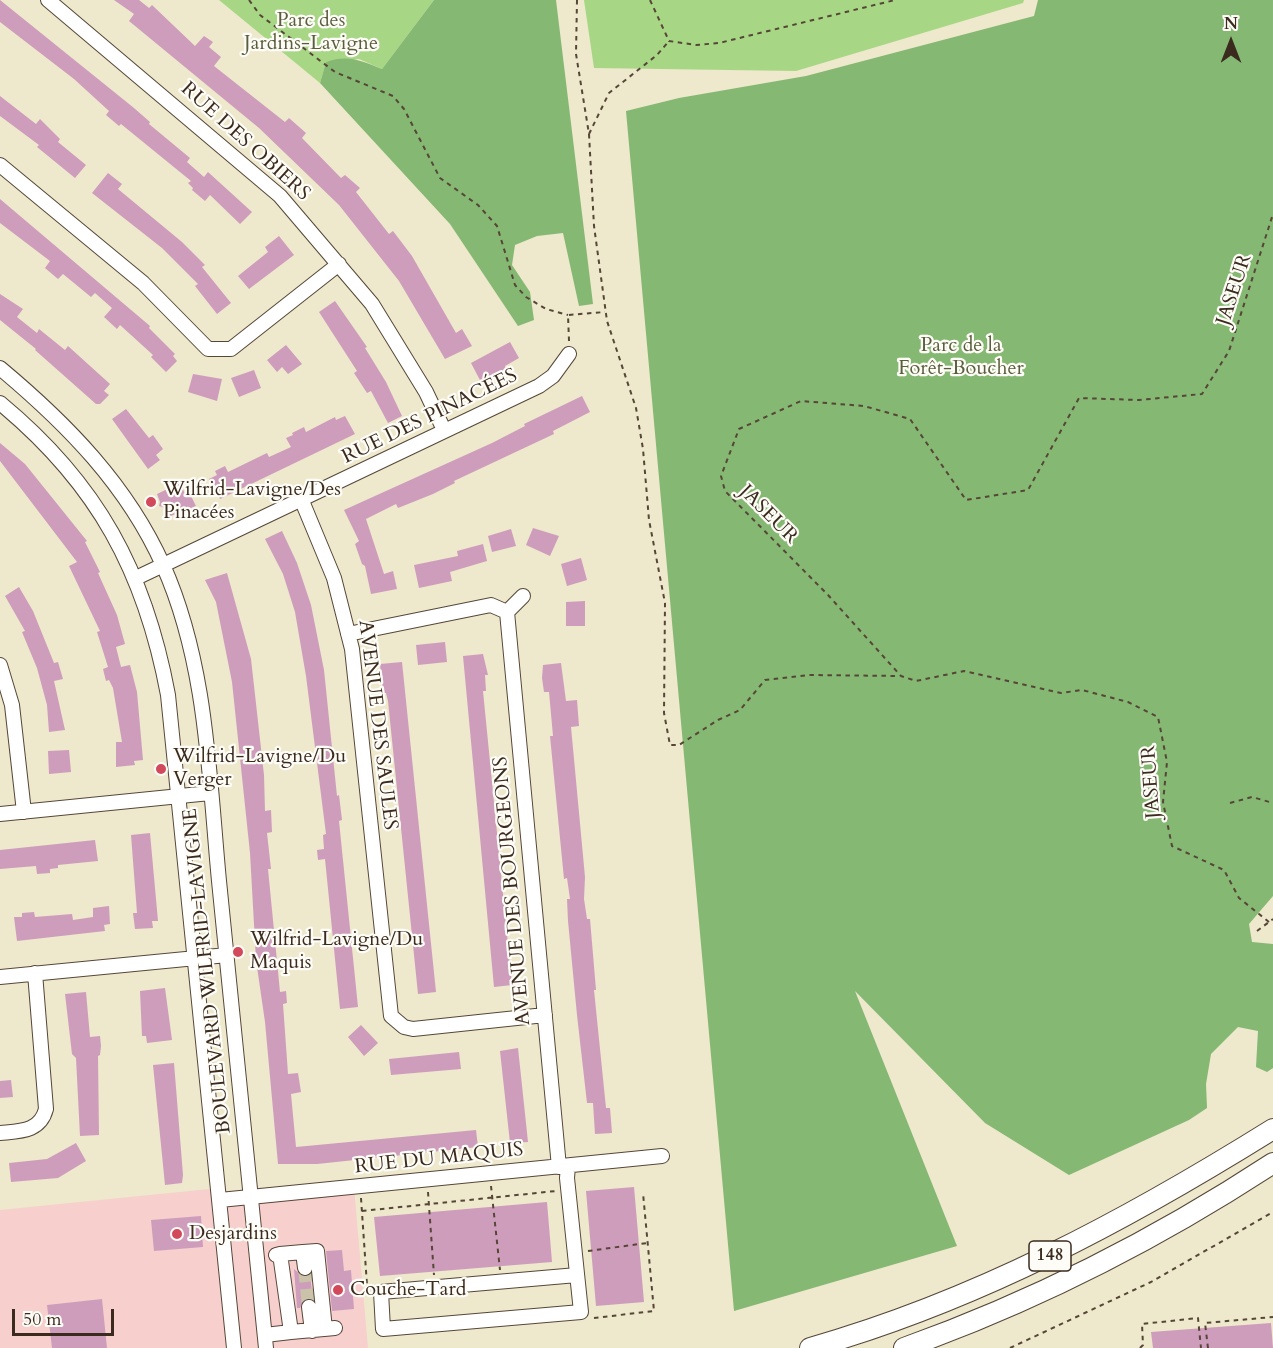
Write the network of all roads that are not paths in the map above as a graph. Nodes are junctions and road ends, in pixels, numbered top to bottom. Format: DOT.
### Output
graph roads {
  1 [pos="48,0"];
  2 [pos="0,165"];
  3 [pos="339,264"];
  4 [pos="569,354"];
  5 [pos="0,368"];
  6 [pos="0,404"];
  7 [pos="444,430"];
  8 [pos="302,501"];
  9 [pos="163,566"];
  10 [pos="136,578"];
  11 [pos="523,596"];
  12 [pos="507,612"];
  13 [pos="348,634"];
  14 [pos="0,665"];
  15 [pos="210,793"];
  16 [pos="178,796"];
  17 [pos="24,812"];
  18 [pos="0,814"];
  19 [pos="227,955"];
  20 [pos="196,956"];
  21 [pos="35,973"];
  22 [pos="0,977"];
  23 [pos="545,1015"];
  24 [pos="1273,1129"];
  25 [pos="0,1133"];
  26 [pos="662,1156"];
  27 [pos="1273,1163"];
  28 [pos="564,1166"];
  29 [pos="250,1197"];
  30 [pos="220,1200"];
  31 [pos="303,1252"];
  32 [pos="305,1268"];
  33 [pos="576,1275"];
  34 [pos="309,1307"];
  35 [pos="324,1329"];
  36 [pos="291,1332"];
  37 [pos="266,1342"];
  38 [pos="234,1348"];
  39 [pos="810,1348"];
  40 [pos="904,1348"];
  1 -- 3 [label="street, RUE DES OBIERS"];
  2 -- 3 [label="street"];
  3 -- 7 [label="street, RUE DES OBIERS"];
  4 -- 7 [label="street, RUE DES PINACÉES"];
  5 -- 9 [label="street, BOULEVARD WILFRID-LAVIGNE"];
  6 -- 10 [label="street, BOULEVARD WILFRID-LAVIGNE"];
  7 -- 8 [label="street, RUE DES PINACÉES"];
  8 -- 9 [label="street, RUE DES PINACÉES"];
  8 -- 13 [label="street, AVENUE DES SAULES"];
  9 -- 10 [label="street, RUE DES PINACÉES"];
  9 -- 15 [label="street, BOULEVARD WILFRID-LAVIGNE"];
  10 -- 16 [label="street, BOULEVARD WILFRID-LAVIGNE"];
  11 -- 12 [label="street"];
  12 -- 13 [label="street"];
  12 -- 23 [label="street, AVENUE DES BOURGEONS"];
  13 -- 23 [label="street, AVENUE DES SAULES"];
  14 -- 17 [label="street"];
  15 -- 16 [label="street"];
  15 -- 19 [label="street, BOULEVARD WILFRID-LAVIGNE"];
  16 -- 17 [label="street"];
  16 -- 20 [label="street, BOULEVARD WILFRID-LAVIGNE"];
  17 -- 18 [label="street"];
  19 -- 20 [label="street"];
  19 -- 29 [label="street, BOULEVARD WILFRID-LAVIGNE"];
  20 -- 21 [label="street"];
  20 -- 30 [label="street, BOULEVARD WILFRID-LAVIGNE"];
  21 -- 22 [label="street"];
  21 -- 25 [label="street"];
  23 -- 28 [label="street, AVENUE DES BOURGEONS"];
  24 -- 39 [label="highway, 148"];
  26 -- 28 [label="street, RUE DU MAQUIS"];
  27 -- 40 [label="highway, 148"];
  28 -- 29 [label="street, RUE DU MAQUIS"];
  28 -- 33 [label="street, AVENUE DES BOURGEONS"];
  29 -- 30 [label="street, RUE DU MAQUIS"];
  29 -- 37 [label="street, BOULEVARD WILFRID-LAVIGNE"];
  30 -- 38 [label="street, BOULEVARD WILFRID-LAVIGNE"];
  31 -- 32 [label="street"];
  31 -- 35 [label="street"];
  31 -- 36 [label="street"];
  33 -- 33 [label="street, AVENUE DES BOURGEONS"];
  34 -- 35 [label="street"];
  35 -- 36 [label="street"];
  36 -- 37 [label="street"];
}
